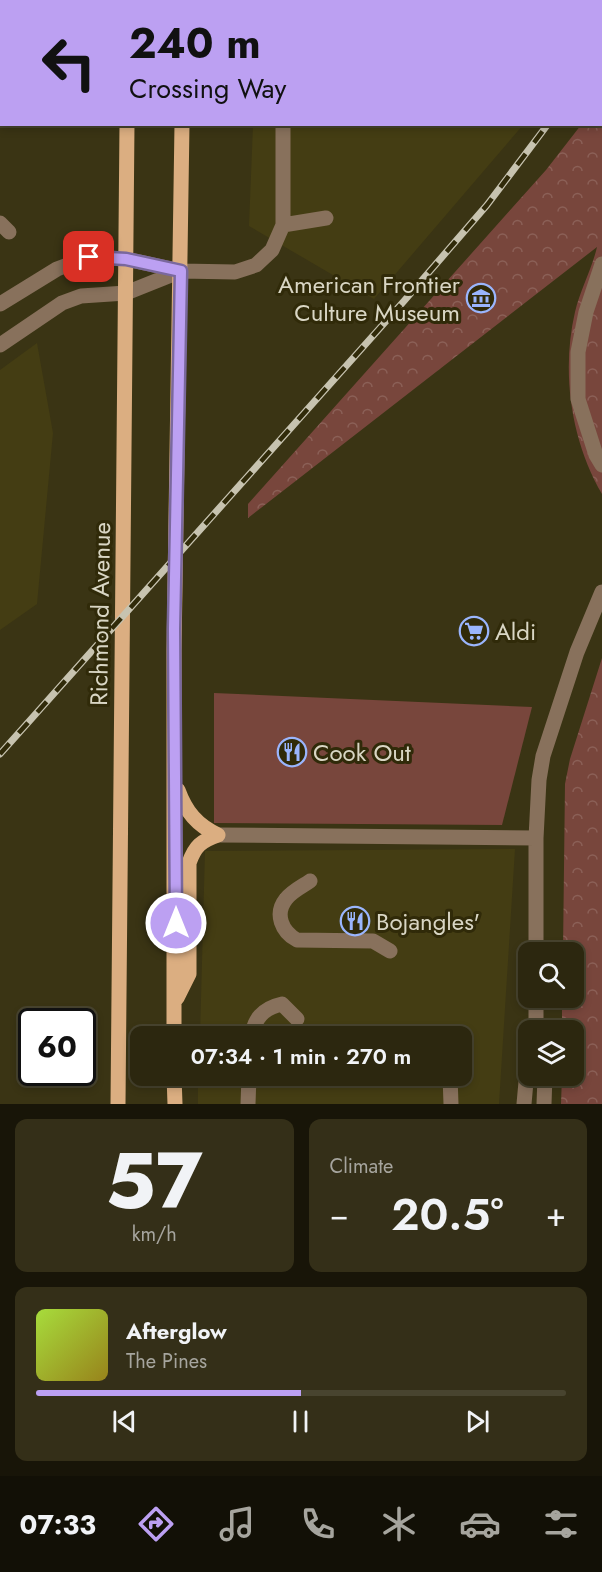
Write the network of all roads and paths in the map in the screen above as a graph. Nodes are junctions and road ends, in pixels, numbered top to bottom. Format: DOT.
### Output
graph roads {
  1 [pos="127,126"];
  2 [pos="182,126"];
  3 [pos="283,126"];
  4 [pos="326,218"];
  5 [pos="283,225"];
  6 [pos="126,259"];
  7 [pos="602,264"];
  8 [pos="181,271"];
  9 [pos="126,293"];
  10 [pos="0,304"];
  11 [pos="0,345"];
  12 [pos="602,465"];
  13 [pos="602,591"];
  14 [pos="175,780"];
  15 [pos="218,835"];
  16 [pos="536,838"];
  17 [pos="310,881"];
  18 [pos="536,942"];
  19 [pos="390,951"];
  20 [pos="174,1003"];
  21 [pos="297,1019"];
  22 [pos="174,1026"];
  23 [pos="253,1026"];
  24 [pos="174,1086"];
  25 [pos="249,1086"];
  26 [pos="450,1086"];
  27 [pos="526,1086"];
  28 [pos="545,1086"];
  29 [pos="118,1104"];
  30 [pos="175,1104"];
  31 [pos="248,1104"];
  32 [pos="451,1104"];
  33 [pos="524,1104"];
  34 [pos="544,1104"];
  1 -- 6 [label="main road, Richmond Avenue"];
  2 -- 8 [label="main road"];
  3 -- 5 [label="street"];
  4 -- 5 [label="street"];
  5 -- 8 [label="street"];
  6 -- 8 [label="street"];
  6 -- 9 [label="main road, Richmond Avenue"];
  6 -- 10 [label="street"];
  7 -- 12 [label="street"];
  8 -- 9 [label="street"];
  8 -- 14 [label="main road"];
  9 -- 11 [label="street"];
  9 -- 29 [label="main road, Richmond Avenue"];
  13 -- 16 [label="street"];
  14 -- 15 [label="main road"];
  14 -- 20 [label="main road"];
  15 -- 16 [label="street"];
  15 -- 20 [label="main road"];
  16 -- 18 [label="street"];
  17 -- 19 [label="street"];
  20 -- 22 [label="main road"];
  21 -- 23 [label="street"];
  24 -- 30 [label="main road"];
  25 -- 31 [label="street"];
  26 -- 32 [label="street"];
  27 -- 33 [label="street"];
  28 -- 34 [label="street"];
}
